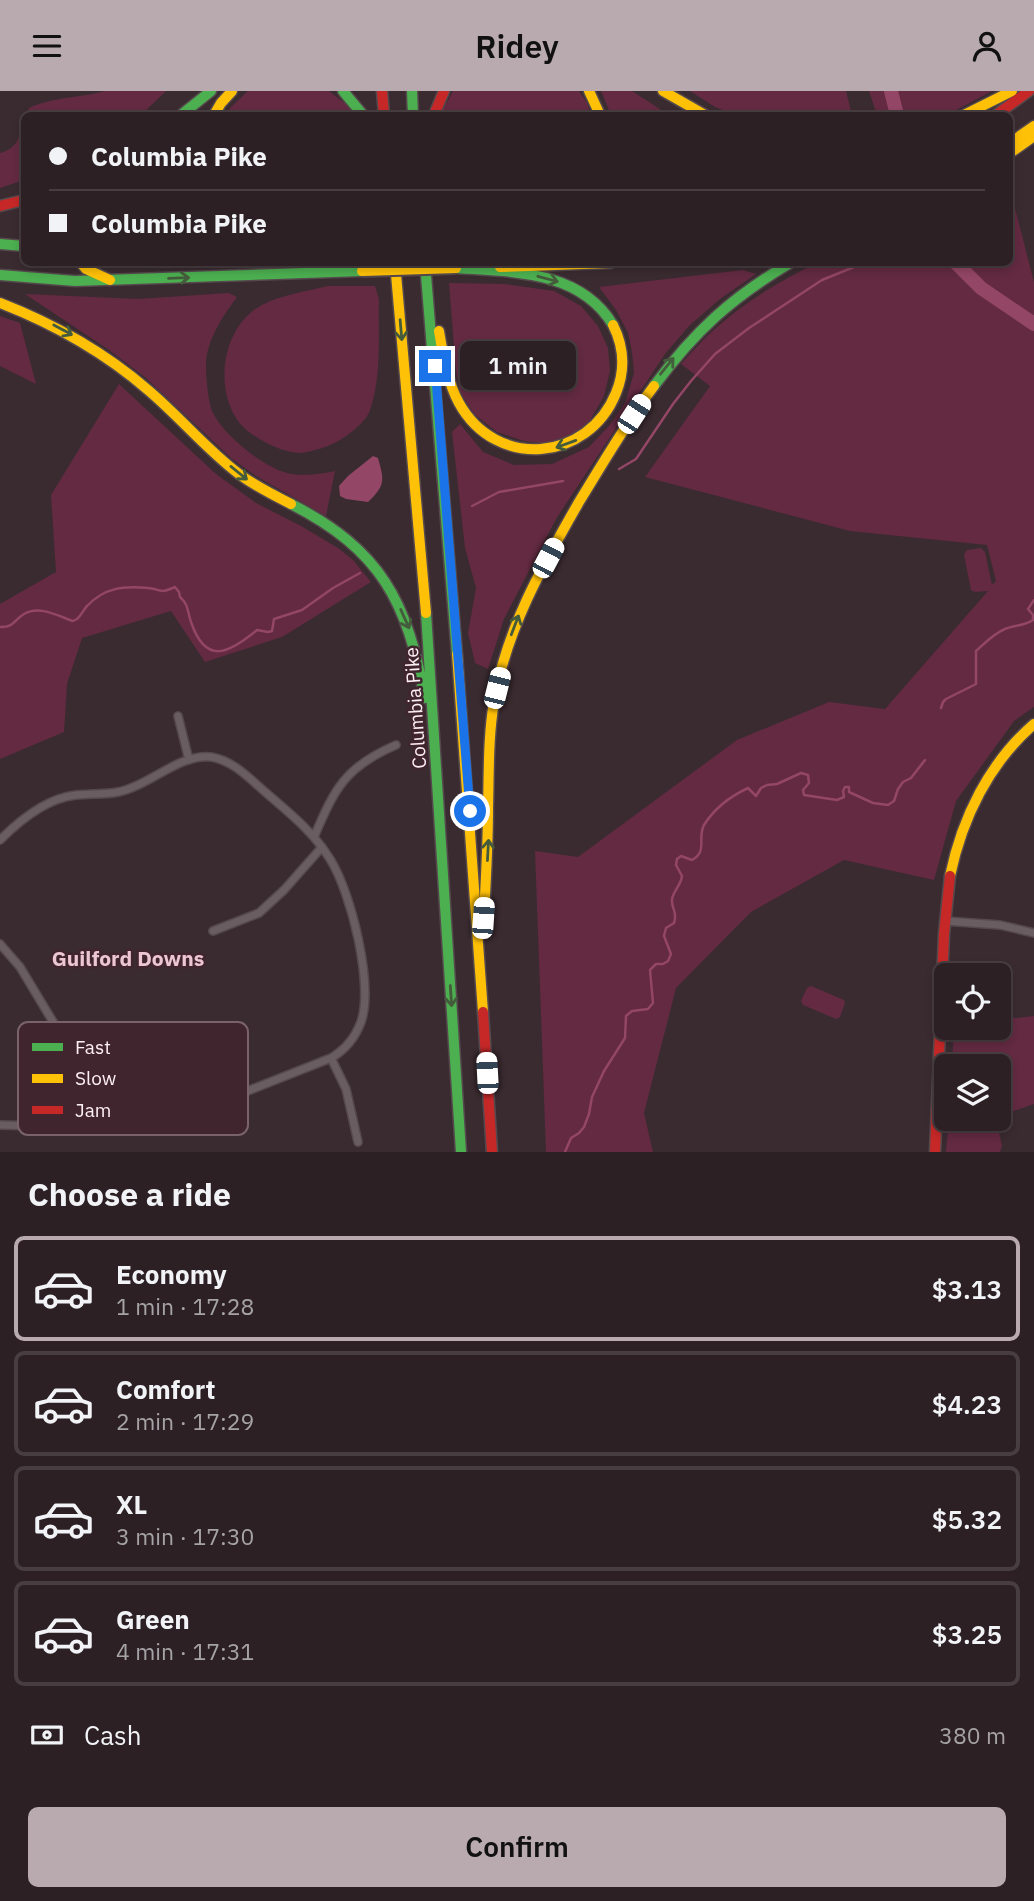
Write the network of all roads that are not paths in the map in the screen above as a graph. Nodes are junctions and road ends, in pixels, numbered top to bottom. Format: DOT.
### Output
graph roads {
  1 [pos="211,91"];
  2 [pos="232,91"];
  3 [pos="343,91"];
  4 [pos="382,91"];
  5 [pos="412,91"];
  6 [pos="444,91"];
  7 [pos="589,91"];
  8 [pos="663,91"];
  9 [pos="1012,91"];
  10 [pos="1030,91"];
  11 [pos="185,112"];
  12 [pos="216,112"];
  13 [pos="361,112"];
  14 [pos="384,112"];
  15 [pos="414,112"];
  16 [pos="435,112"];
  17 [pos="599,112"];
  18 [pos="700,112"];
  19 [pos="970,112"];
  20 [pos="1000,112"];
  21 [pos="1034,126"];
  22 [pos="1034,136"];
  23 [pos="1013,141"];
  24 [pos="1013,151"];
  25 [pos="21,201"];
  26 [pos="0,206"];
  27 [pos="0,244"];
  28 [pos="21,246"];
  29 [pos="84,266"];
  30 [pos="395,266"];
  31 [pos="425,266"];
  32 [pos="426,266"];
  33 [pos="518,266"];
  34 [pos="784,266"];
  35 [pos="456,268"];
  36 [pos="0,275"];
  37 [pos="110,280"];
  38 [pos="0,303"];
  39 [pos="177,716"];
  40 [pos="1034,725"];
  41 [pos="396,745"];
  42 [pos="189,760"];
  43 [pos="436,760"];
  44 [pos="314,837"];
  45 [pos="0,840"];
  46 [pos="322,847"];
  47 [pos="945,921"];
  48 [pos="213,931"];
  49 [pos="1034,933"];
  50 [pos="0,944"];
  51 [pos="480,967"];
  52 [pos="53,1022"];
  53 [pos="331,1058"];
  54 [pos="248,1090"];
  55 [pos="0,1125"];
  56 [pos="18,1125"];
  57 [pos="358,1142"];
  58 [pos="461,1152"];
  59 [pos="492,1152"];
  60 [pos="934,1152"];
  1 -- 11 [label="main road"];
  2 -- 12 [label="main road"];
  3 -- 13 [label="main road"];
  4 -- 14 [label="main road"];
  5 -- 15 [label="main road"];
  6 -- 16 [label="main road"];
  7 -- 17 [label="main road"];
  8 -- 18 [label="main road"];
  9 -- 19 [label="main road"];
  10 -- 20 [label="main road"];
  21 -- 23 [label="main road"];
  22 -- 24 [label="main road"];
  25 -- 26 [label="main road"];
  27 -- 28 [label="main road"];
  29 -- 37 [label="main road"];
  30 -- 43 [label="main road, Columbia Pike, one-way"];
  31 -- 51 [label="main road"];
  35 -- 32 [label="main road, one-way"];
  33 -- 35 [label="main road"];
  51 -- 34 [label="main road, one-way"];
  37 -- 35 [label="main road, one-way, bridge"];
  36 -- 37 [label="main road"];
  38 -- 43 [label="main road, one-way"];
  39 -- 42 [label="street"];
  40 -- 47 [label="main road"];
  41 -- 44 [label="street"];
  42 -- 44 [label="street"];
  42 -- 45 [label="street"];
  43 -- 58 [label="main road, Columbia Pike, one-way"];
  44 -- 46 [label="street"];
  46 -- 48 [label="street"];
  46 -- 53 [label="street"];
  47 -- 49 [label="street"];
  47 -- 60 [label="main road"];
  50 -- 52 [label="street"];
  51 -- 59 [label="main road"];
  53 -- 54 [label="street"];
  53 -- 57 [label="street"];
  55 -- 56 [label="street"];
}
